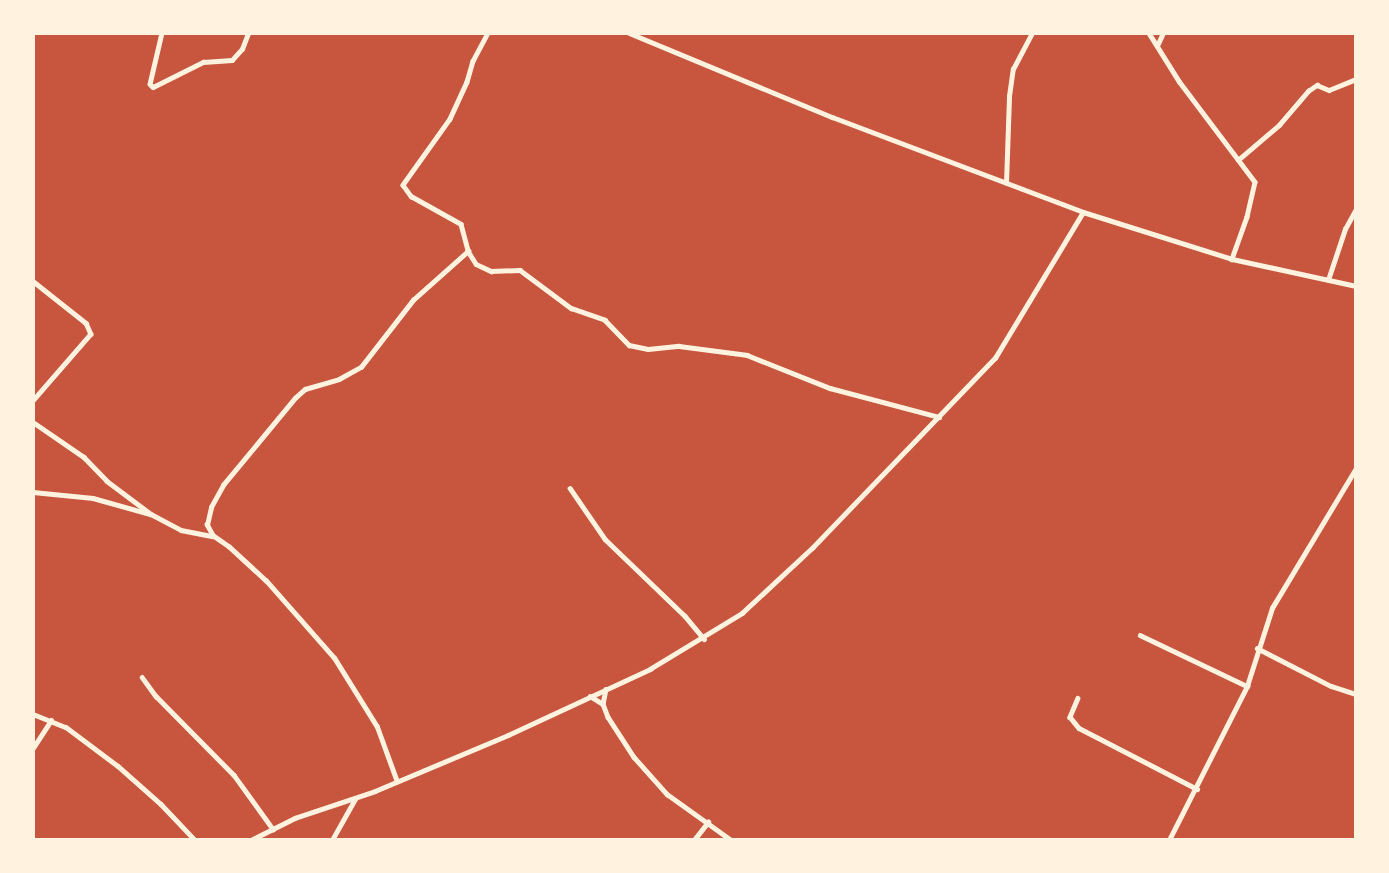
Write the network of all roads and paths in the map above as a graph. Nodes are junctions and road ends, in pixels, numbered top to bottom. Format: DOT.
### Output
graph roads {
  1 [pos="162,33"];
  2 [pos="248,33"];
  3 [pos="488,33"];
  4 [pos="629,33"];
  5 [pos="1032,33"];
  6 [pos="1149,33"];
  7 [pos="1163,33"];
  8 [pos="1158,45"];
  9 [pos="1356,79"];
  10 [pos="1238,160"];
  11 [pos="1006,183"];
  12 [pos="1356,209"];
  13 [pos="1083,212"];
  14 [pos="468,251"];
  15 [pos="1232,259"];
  16 [pos="1328,280"];
  17 [pos="33,281"];
  18 [pos="1356,286"];
  19 [pos="33,401"];
  20 [pos="939,417"];
  21 [pos="33,422"];
  22 [pos="1356,468"];
  23 [pos="570,488"];
  24 [pos="33,492"];
  25 [pos="151,514"];
  26 [pos="213,536"];
  27 [pos="1140,635"];
  28 [pos="704,639"];
  29 [pos="1258,648"];
  30 [pos="142,677"];
  31 [pos="1247,687"];
  32 [pos="607,688"];
  33 [pos="1356,694"];
  34 [pos="590,695"];
  35 [pos="1078,698"];
  36 [pos="603,704"];
  37 [pos="33,714"];
  38 [pos="51,720"];
  39 [pos="33,748"];
  40 [pos="397,782"];
  41 [pos="1197,789"];
  42 [pos="356,798"];
  43 [pos="708,822"];
  44 [pos="273,829"];
  45 [pos="195,840"];
  46 [pos="251,840"];
  47 [pos="332,840"];
  48 [pos="694,840"];
  49 [pos="731,840"];
  50 [pos="1169,840"];
  1 -- 2 [label="street"];
  3 -- 14 [label="street"];
  4 -- 11 [label="street"];
  5 -- 11 [label="street"];
  6 -- 8 [label="street"];
  7 -- 8 [label="street"];
  8 -- 10 [label="street"];
  9 -- 10 [label="street"];
  10 -- 15 [label="street"];
  11 -- 13 [label="street"];
  12 -- 16 [label="street"];
  13 -- 15 [label="street"];
  13 -- 20 [label="street"];
  14 -- 20 [label="street"];
  14 -- 26 [label="street"];
  15 -- 16 [label="street"];
  16 -- 18 [label="street"];
  17 -- 19 [label="street"];
  20 -- 28 [label="street"];
  21 -- 25 [label="street"];
  22 -- 29 [label="street"];
  23 -- 28 [label="street"];
  24 -- 25 [label="street"];
  25 -- 26 [label="street"];
  26 -- 40 [label="street"];
  27 -- 31 [label="street"];
  28 -- 32 [label="street"];
  29 -- 31 [label="street"];
  29 -- 33 [label="street"];
  30 -- 44 [label="street"];
  31 -- 41 [label="street"];
  32 -- 34 [label="street"];
  32 -- 36 [label="street"];
  34 -- 36 [label="street"];
  34 -- 40 [label="street"];
  35 -- 41 [label="street"];
  36 -- 43 [label="street"];
  37 -- 38 [label="street"];
  38 -- 39 [label="street"];
  38 -- 45 [label="street"];
  40 -- 42 [label="street"];
  41 -- 50 [label="street"];
  42 -- 44 [label="street"];
  42 -- 47 [label="street"];
  43 -- 48 [label="street"];
  43 -- 49 [label="street"];
  44 -- 46 [label="street"];
}
